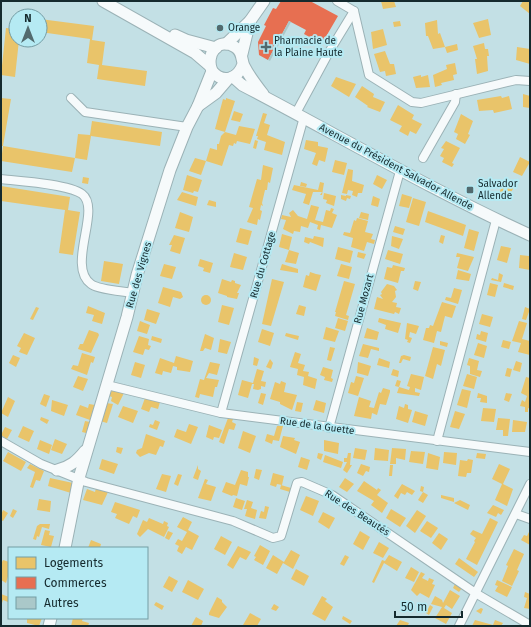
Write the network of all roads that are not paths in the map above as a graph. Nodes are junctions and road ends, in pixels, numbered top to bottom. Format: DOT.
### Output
graph roads {
  1 [pos="103,1"];
  2 [pos="264,1"];
  3 [pos="337,1"];
  4 [pos="354,11"];
  5 [pos="250,21"];
  6 [pos="145,24"];
  7 [pos="221,46"];
  8 [pos="243,59"];
  9 [pos="210,68"];
  10 [pos="231,78"];
  11 [pos="530,81"];
  12 [pos="456,94"];
  13 [pos="264,97"];
  14 [pos="71,98"];
  15 [pos="198,106"];
  16 [pos="300,115"];
  17 [pos="186,127"];
  18 [pos="423,158"];
  19 [pos="400,171"];
  20 [pos="1,179"];
  21 [pos="496,220"];
  22 [pos="530,235"];
  23 [pos="133,293"];
  24 [pos="107,385"];
  25 [pos="221,413"];
  26 [pos="329,428"];
  27 [pos="437,440"];
  28 [pos="1,441"];
  29 [pos="88,447"];
  30 [pos="530,452"];
  31 [pos="57,470"];
  32 [pos="79,478"];
  33 [pos="530,484"];
  34 [pos="516,514"];
  35 [pos="530,519"];
  36 [pos="65,547"];
  37 [pos="477,594"];
  38 [pos="530,625"];
  39 [pos="460,626"];
  1 -- 6 [label="street"];
  2 -- 5 [label="street"];
  3 -- 4 [label="street"];
  4 -- 12 [label="street"];
  4 -- 16 [label="street, Rue du Cottage"];
  5 -- 7 [label="street"];
  5 -- 8 [label="street"];
  6 -- 7 [label="street"];
  6 -- 9 [label="street"];
  7 -- 8 [label="street"];
  7 -- 9 [label="street"];
  8 -- 10 [label="street"];
  8 -- 13 [label="street"];
  9 -- 10 [label="street"];
  9 -- 15 [label="street, Rue des Vignes"];
  10 -- 13 [label="street, Avenue du Président Salvador Allende"];
  10 -- 15 [label="street, Rue des Vignes"];
  11 -- 12 [label="street"];
  12 -- 18 [label="street"];
  13 -- 16 [label="street, Avenue du Président Salvador Allende"];
  14 -- 17 [label="street"];
  15 -- 17 [label="street, Rue des Vignes"];
  16 -- 19 [label="street, Avenue du Président Salvador Allende"];
  16 -- 25 [label="street, Rue du Cottage"];
  17 -- 23 [label="street, Rue des Vignes"];
  19 -- 21 [label="street, Avenue du Président Salvador Allende"];
  19 -- 26 [label="street, Rue Mozart"];
  20 -- 23 [label="street"];
  21 -- 22 [label="street, Avenue du Président Salvador Allende"];
  21 -- 27 [label="street"];
  23 -- 24 [label="street, Rue des Vignes"];
  24 -- 25 [label="street, Rue de la Guette"];
  24 -- 29 [label="street, Rue des Vignes"];
  25 -- 26 [label="street, Rue de la Guette"];
  26 -- 27 [label="street, Rue de la Guette"];
  27 -- 30 [label="street, Rue de la Guette"];
  28 -- 31 [label="street"];
  29 -- 31 [label="street, Rue des Vignes"];
  29 -- 32 [label="street, Rue des Vignes"];
  31 -- 32 [label="street"];
  32 -- 36 [label="street, Rue des Vignes"];
  32 -- 37 [label="street, Rue des Beautés"];
  33 -- 34 [label="street"];
  34 -- 35 [label="street"];
  34 -- 37 [label="street"];
  37 -- 38 [label="street"];
  37 -- 39 [label="street"];
}
